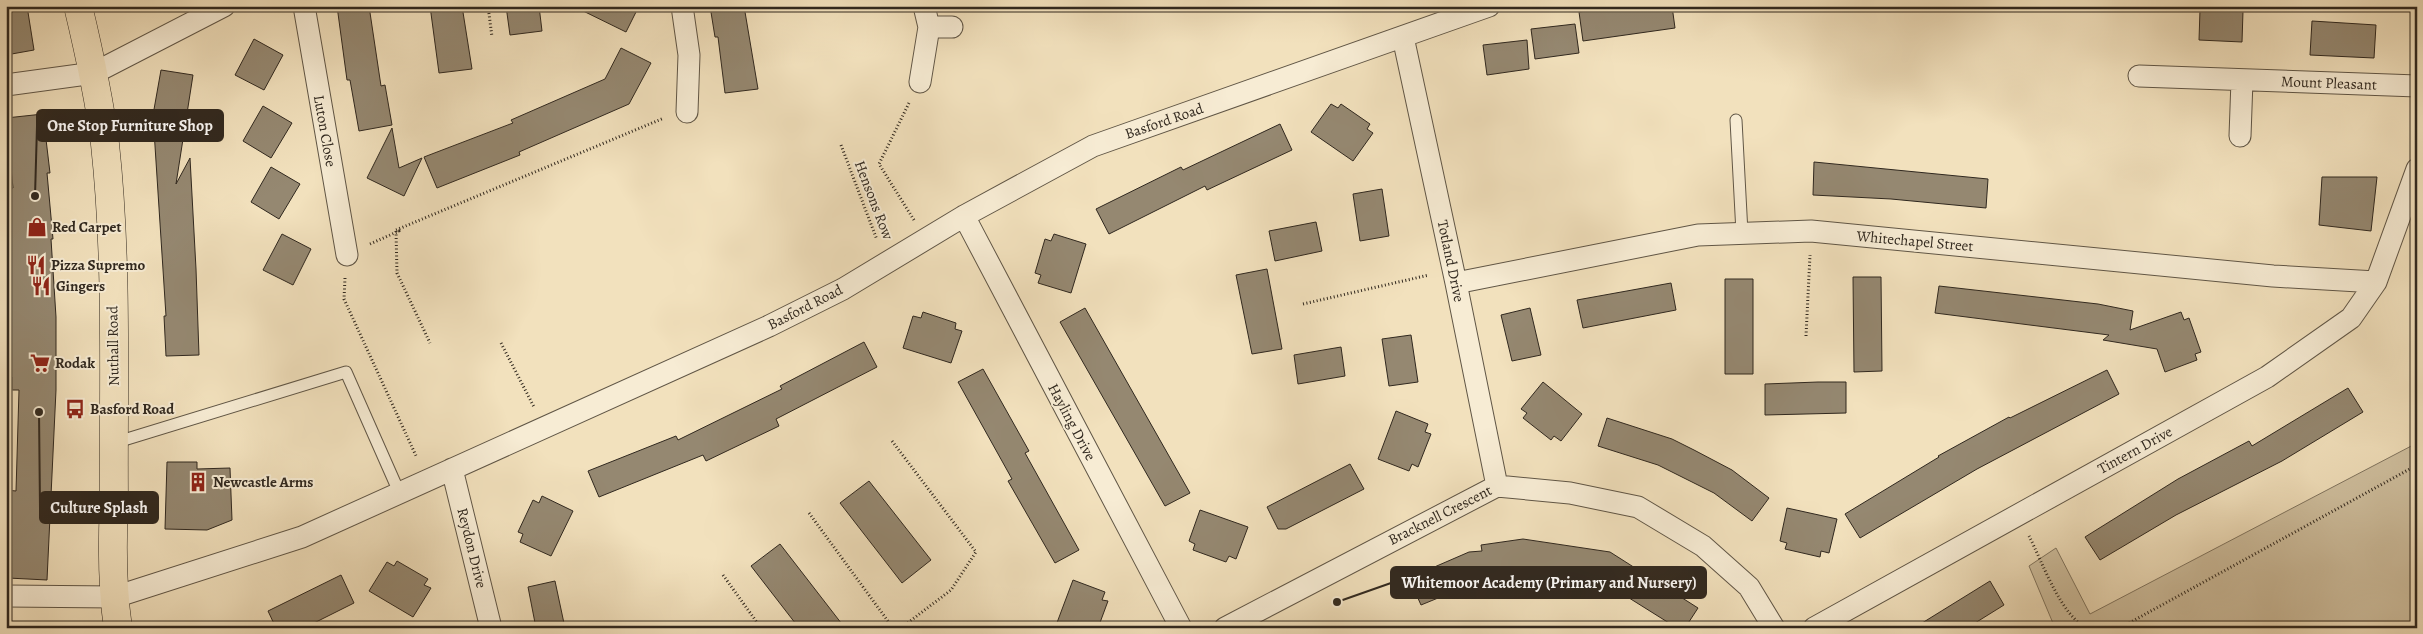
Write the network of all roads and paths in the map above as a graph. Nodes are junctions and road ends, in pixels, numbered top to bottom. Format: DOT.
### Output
graph roads {
  1 [pos="78,6"];
  2 [pos="224,6"];
  3 [pos="304,6"];
  4 [pos="488,6"];
  5 [pos="682,6"];
  6 [pos="924,6"];
  7 [pos="1489,6"];
  8 [pos="952,26"];
  9 [pos="929,27"];
  10 [pos="492,37"];
  11 [pos="1403,37"];
  12 [pos="94,74"];
  13 [pos="2139,76"];
  14 [pos="2242,80"];
  15 [pos="920,82"];
  16 [pos="6,84"];
  17 [pos="2417,86"];
  18 [pos="687,112"];
  19 [pos="1736,120"];
  20 [pos="2240,136"];
  21 [pos="841,145"];
  22 [pos="2417,169"];
  23 [pos="964,216"];
  24 [pos="2408,218"];
  25 [pos="396,230"];
  26 [pos="1811,231"];
  27 [pos="1742,234"];
  28 [pos="926,239"];
  29 [pos="347,255"];
  30 [pos="886,263"];
  31 [pos="1455,276"];
  32 [pos="2376,282"];
  33 [pos="1304,304"];
  34 [pos="1806,336"];
  35 [pos="430,343"];
  36 [pos="501,343"];
  37 [pos="545,427"];
  38 [pos="892,441"];
  39 [pos="114,442"];
  40 [pos="2417,465"];
  41 [pos="452,469"];
  42 [pos="427,479"];
  43 [pos="1497,486"];
  44 [pos="399,492"];
  45 [pos="809,513"];
  46 [pos="2040,558"];
  47 [pos="723,575"];
  48 [pos="6,596"];
  49 [pos="115,597"];
  50 [pos="118,628"];
  51 [pos="491,628"];
  52 [pos="761,628"];
  53 [pos="893,628"];
  54 [pos="901,628"];
  55 [pos="1181,628"];
  56 [pos="1224,628"];
  57 [pos="1774,628"];
  58 [pos="1814,628"];
  59 [pos="2088,628"];
  60 [pos="2120,628"];
  1 -- 12 [label="highway, Nuthall Road"];
  2 -- 12 [label="street"];
  3 -- 29 [label="street, Luton Close"];
  4 -- 10 [label="path"];
  5 -- 18 [label="street"];
  6 -- 9 [label="street"];
  7 -- 11 [label="street, Basford Road"];
  8 -- 9 [label="street"];
  9 -- 15 [label="street"];
  11 -- 23 [label="street, Basford Road"];
  11 -- 31 [label="street, Totland Drive"];
  12 -- 16 [label="street"];
  12 -- 39 [label="highway, Nuthall Road"];
  13 -- 14 [label="street, Mount Pleasant"];
  14 -- 17 [label="street, Mount Pleasant"];
  14 -- 20 [label="street"];
  15 -- 28 [label="path"];
  18 -- 25 [label="path"];
  19 -- 27 [label="lane"];
  21 -- 30 [label="path, Hensons Row"];
  22 -- 24 [label="street, Tintern Drive"];
  23 -- 28 [label="street, Basford Road"];
  23 -- 55 [label="street, Hayling Drive"];
  24 -- 32 [label="street, Tintern Drive"];
  25 -- 29 [label="path"];
  25 -- 35 [label="path"];
  26 -- 27 [label="street, Whitechapel Street"];
  26 -- 32 [label="street, Whitechapel Street"];
  26 -- 34 [label="path"];
  27 -- 31 [label="street, Whitechapel Street"];
  28 -- 30 [label="street, Basford Road"];
  29 -- 42 [label="path"];
  30 -- 37 [label="street, Basford Road"];
  31 -- 33 [label="path"];
  31 -- 43 [label="street, Totland Drive"];
  32 -- 58 [label="street, Tintern Drive"];
  36 -- 37 [label="path"];
  37 -- 41 [label="street, Basford Road"];
  38 -- 54 [label="path"];
  39 -- 44 [label="lane"];
  39 -- 49 [label="highway, Nuthall Road"];
  40 -- 60 [label="path"];
  41 -- 42 [label="street, Basford Road"];
  41 -- 51 [label="street, Reydon Drive"];
  42 -- 44 [label="street, Basford Road"];
  43 -- 56 [label="street, Bracknell Crescent"];
  43 -- 57 [label="street, Bracknell Crescent"];
  44 -- 49 [label="street, Basford Road"];
  45 -- 53 [label="path"];
  46 -- 59 [label="path"];
  47 -- 52 [label="path"];
  48 -- 49 [label="street, Basford Road"];
  49 -- 50 [label="highway, Nuthall Road"];
}
